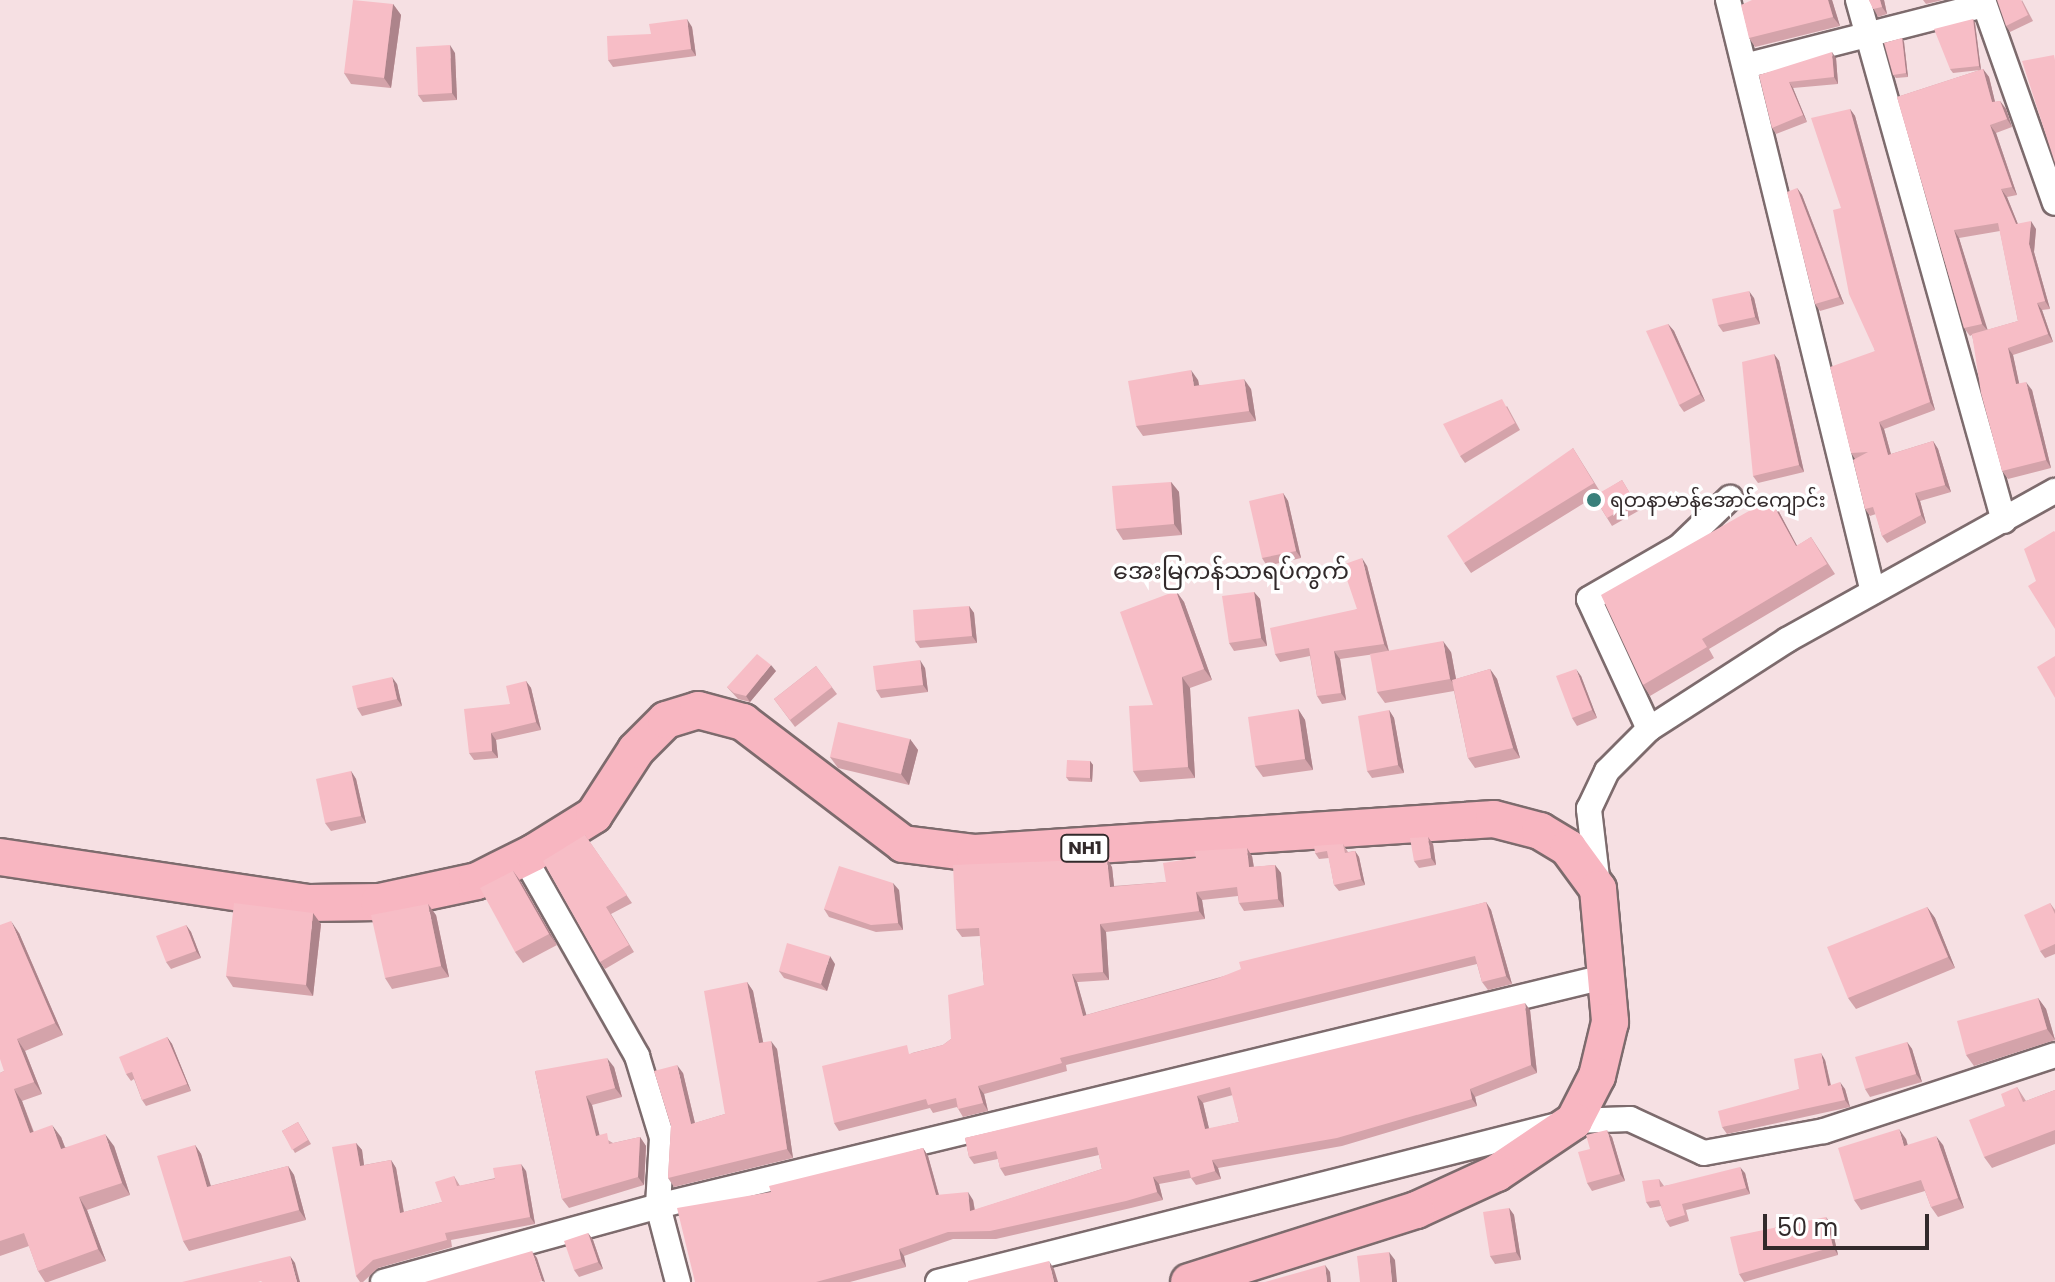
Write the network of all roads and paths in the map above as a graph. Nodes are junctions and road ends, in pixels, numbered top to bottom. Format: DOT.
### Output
graph roads {
  1 [pos="1728,0"];
  2 [pos="1858,0"];
  3 [pos="1983,3"];
  4 [pos="1866,38"];
  5 [pos="1745,66"];
  6 [pos="2055,203"];
  7 [pos="2055,491"];
  8 [pos="1730,498"];
  9 [pos="2004,521"];
  10 [pos="1873,592"];
  11 [pos="1649,729"];
  12 [pos="0,857"];
  13 [pos="524,857"];
  14 [pos="1598,889"];
  15 [pos="1608,976"];
  16 [pos="2055,1055"];
  17 [pos="1574,1121"];
  18 [pos="658,1206"];
  19 [pos="383,1282"];
  20 [pos="678,1282"];
  21 [pos="938,1282"];
  22 [pos="1189,1282"];
  1 -- 5 [label="street"];
  2 -- 4 [label="street"];
  3 -- 4 [label="street"];
  3 -- 6 [label="street"];
  4 -- 5 [label="street"];
  4 -- 9 [label="street"];
  5 -- 10 [label="street"];
  7 -- 9 [label="street"];
  8 -- 11 [label="street"];
  9 -- 10 [label="street"];
  10 -- 11 [label="street"];
  11 -- 14 [label="street"];
  12 -- 13 [label="highway, NH1"];
  13 -- 14 [label="highway, NH1"];
  13 -- 18 [label="street"];
  14 -- 15 [label="highway, NH1"];
  15 -- 17 [label="highway, NH1"];
  15 -- 18 [label="street"];
  16 -- 17 [label="street"];
  17 -- 21 [label="street"];
  17 -- 22 [label="highway, NH1"];
  18 -- 19 [label="street"];
  18 -- 20 [label="street"];
}
